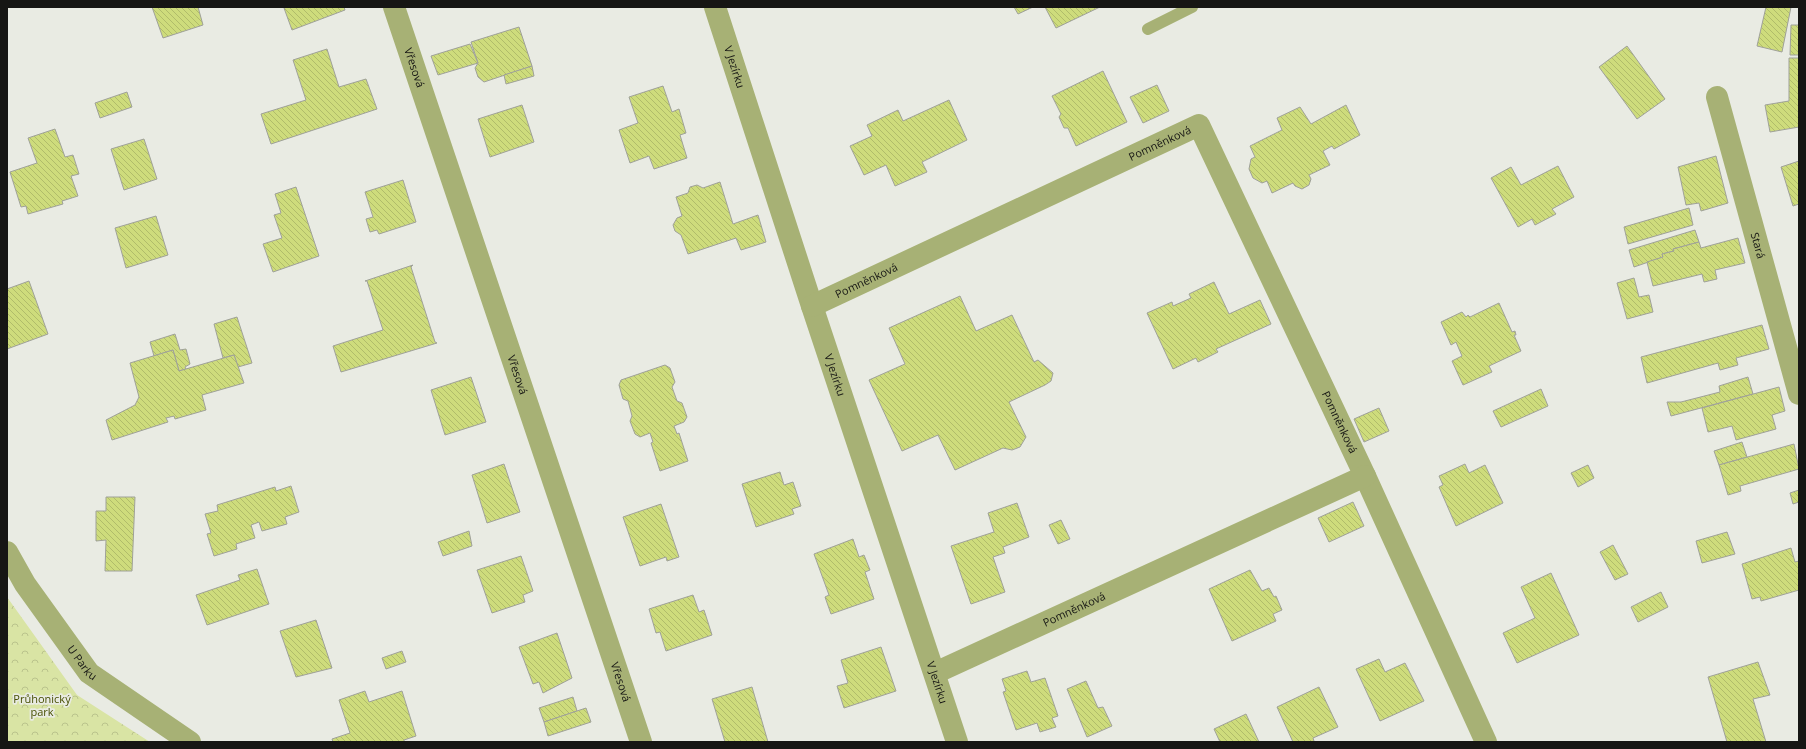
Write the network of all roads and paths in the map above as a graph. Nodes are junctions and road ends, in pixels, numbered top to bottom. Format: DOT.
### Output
graph roads {
  1 [pos="394,7"];
  2 [pos="715,7"];
  3 [pos="1192,7"];
  4 [pos="1148,29"];
  5 [pos="1717,97"];
  6 [pos="812,306"];
  7 [pos="1799,394"];
  8 [pos="1365,476"];
  9 [pos="7,552"];
  10 [pos="935,673"];
  11 [pos="190,742"];
  12 [pos="641,742"];
  13 [pos="957,742"];
  14 [pos="1486,742"];
  1 -- 12 [label="street, Vřesová"];
  2 -- 6 [label="street, V Jezírku"];
  3 -- 4 [label="lane"];
  5 -- 7 [label="street, Stará"];
  6 -- 8 [label="street, Pomněnková"];
  6 -- 10 [label="street, V Jezírku"];
  8 -- 10 [label="street, Pomněnková"];
  8 -- 14 [label="street, Pomněnková"];
  9 -- 11 [label="street, U Parku"];
  10 -- 13 [label="street, V Jezírku"];
}
